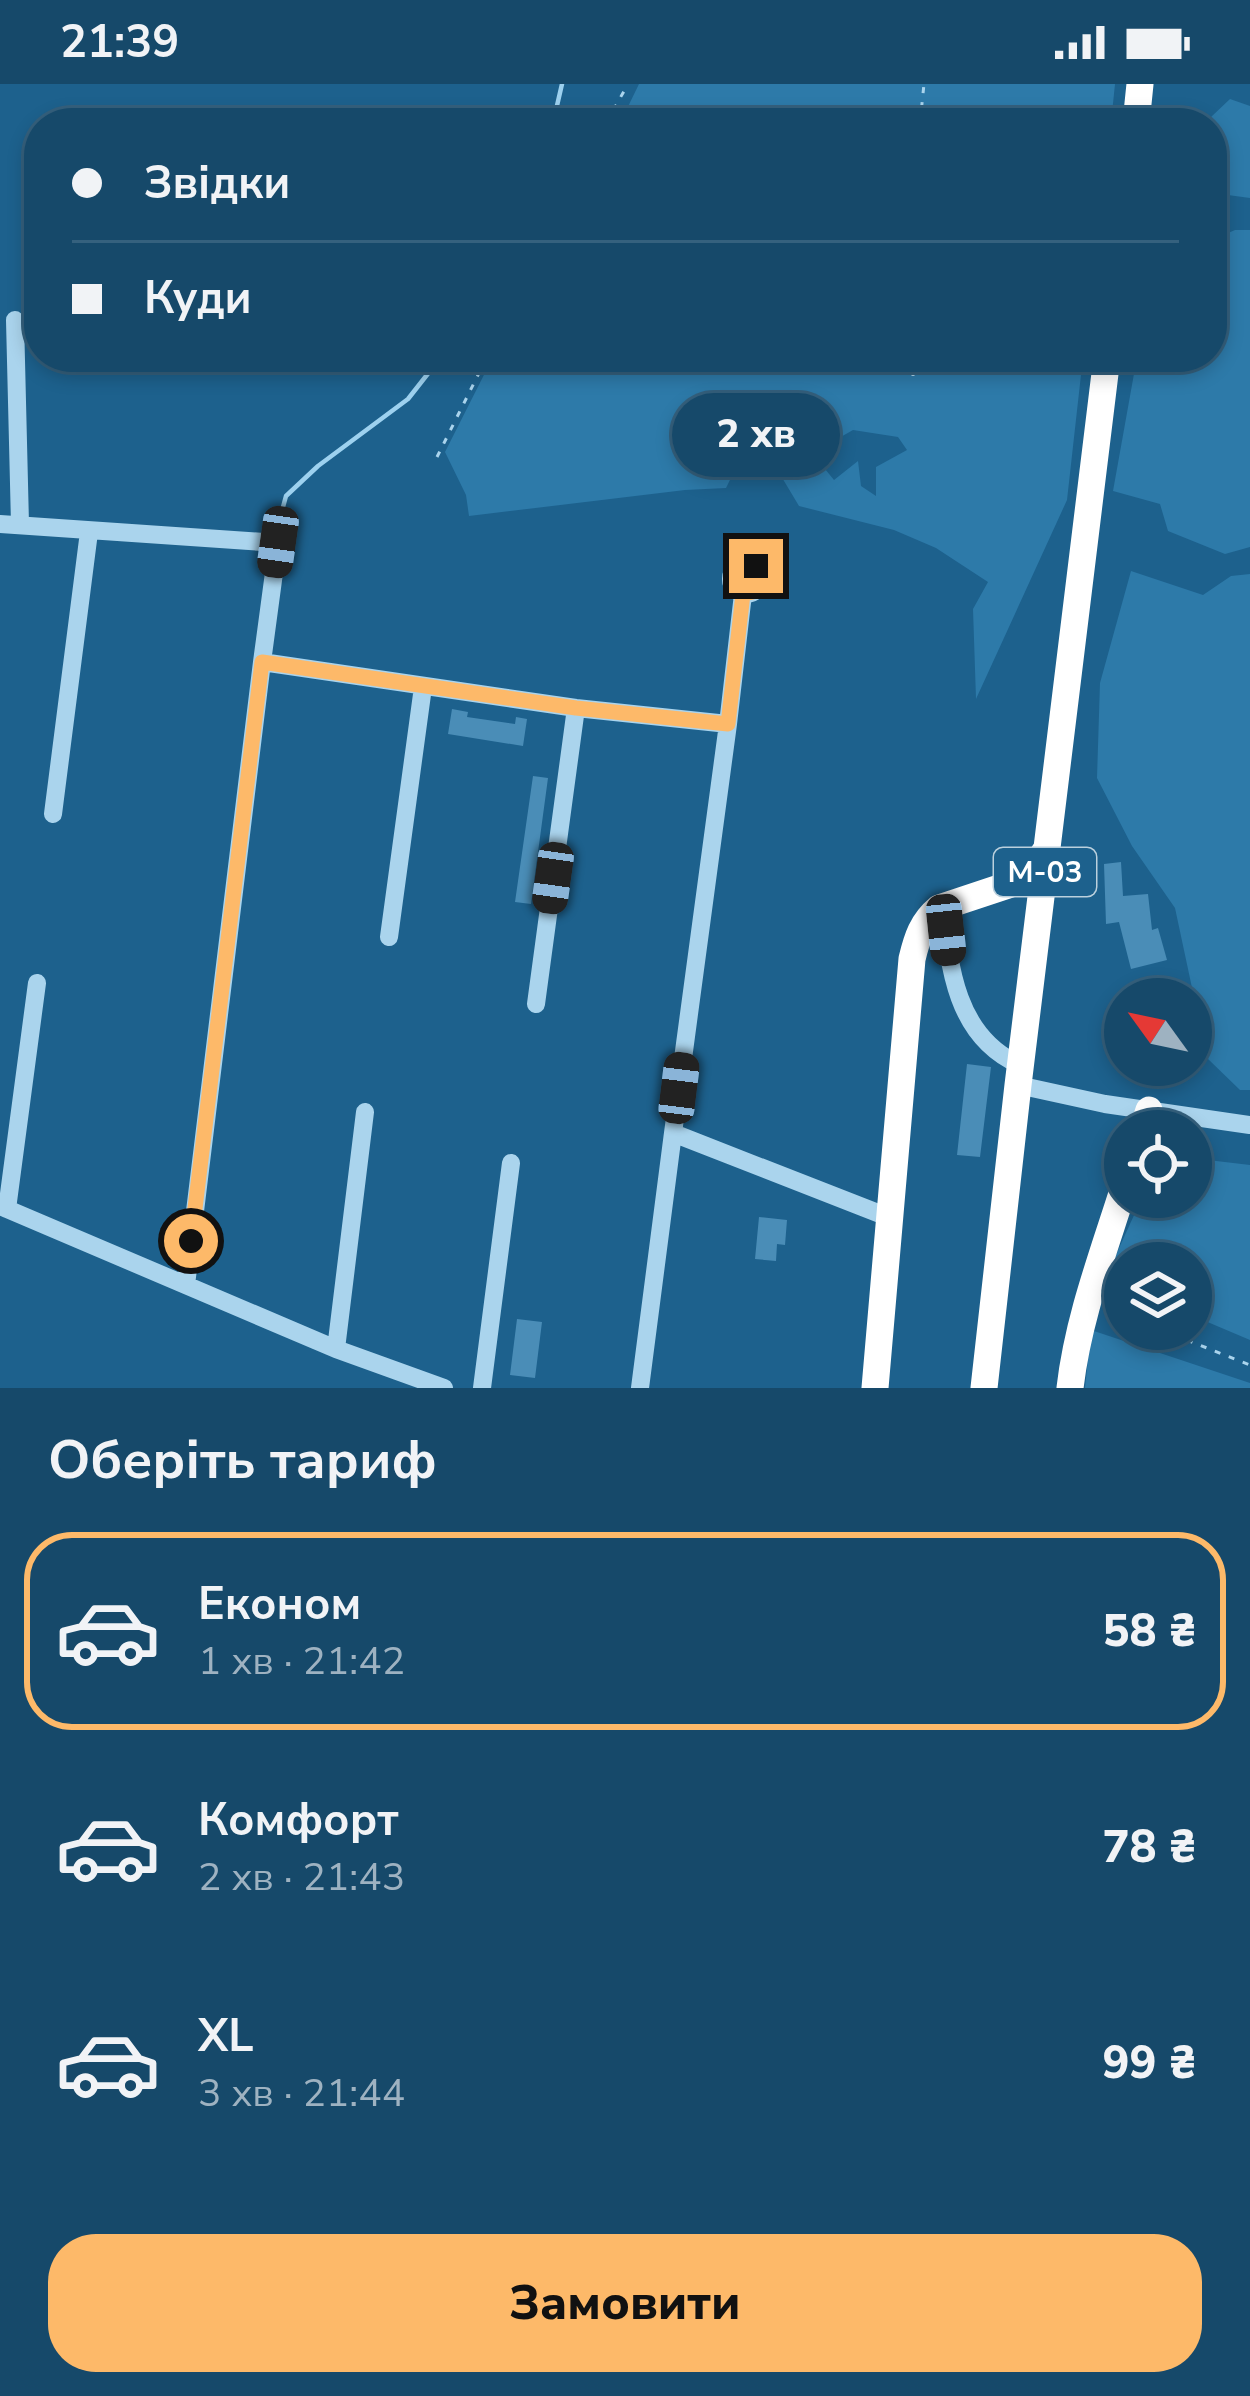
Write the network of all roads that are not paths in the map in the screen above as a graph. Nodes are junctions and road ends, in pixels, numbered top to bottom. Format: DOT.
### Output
graph roads {
  1 [pos="15,320"];
  2 [pos="1105,372"];
  3 [pos="10,524"];
  4 [pos="89,532"];
  5 [pos="743,594"];
  6 [pos="262,662"];
  7 [pos="422,687"];
  8 [pos="576,708"];
  9 [pos="728,724"];
  10 [pos="53,814"];
  11 [pos="1048,846"];
  12 [pos="944,906"];
  13 [pos="389,937"];
  14 [pos="37,983"];
  15 [pos="536,1004"];
  16 [pos="1019,1075"];
  17 [pos="1117,1110"];
  18 [pos="365,1112"];
  19 [pos="1212,1123"];
  20 [pos="1250,1125"];
  21 [pos="673,1133"];
  22 [pos="511,1163"];
  23 [pos="3,1208"];
  24 [pos="888,1217"];
  25 [pos="1114,1218"];
  26 [pos="186,1286"];
  27 [pos="336,1349"];
  28 [pos="444,1388"];
  29 [pos="482,1388"];
  30 [pos="640,1388"];
  31 [pos="875,1388"];
  32 [pos="984,1388"];
  33 [pos="1070,1388"];
  1 -- 3 [label="street"];
  2 -- 11 [label="highway, М-03"];
  3 -- 4 [label="street"];
  4 -- 6 [label="street"];
  4 -- 10 [label="street"];
  5 -- 9 [label="street"];
  6 -- 7 [label="street"];
  6 -- 26 [label="street"];
  7 -- 8 [label="street"];
  7 -- 13 [label="street"];
  8 -- 9 [label="street"];
  8 -- 15 [label="street"];
  9 -- 21 [label="street"];
  11 -- 12 [label="highway"];
  11 -- 16 [label="highway, М-03"];
  12 -- 16 [label="street"];
  12 -- 24 [label="highway"];
  14 -- 23 [label="street"];
  16 -- 17 [label="street"];
  16 -- 32 [label="highway, М-03"];
  18 -- 27 [label="street"];
  19 -- 20 [label="street"];
  21 -- 24 [label="street"];
  21 -- 30 [label="street"];
  22 -- 29 [label="street"];
  23 -- 26 [label="street"];
  24 -- 31 [label="highway"];
  25 -- 33 [label="highway"];
  26 -- 27 [label="street"];
  27 -- 28 [label="street"];
}
